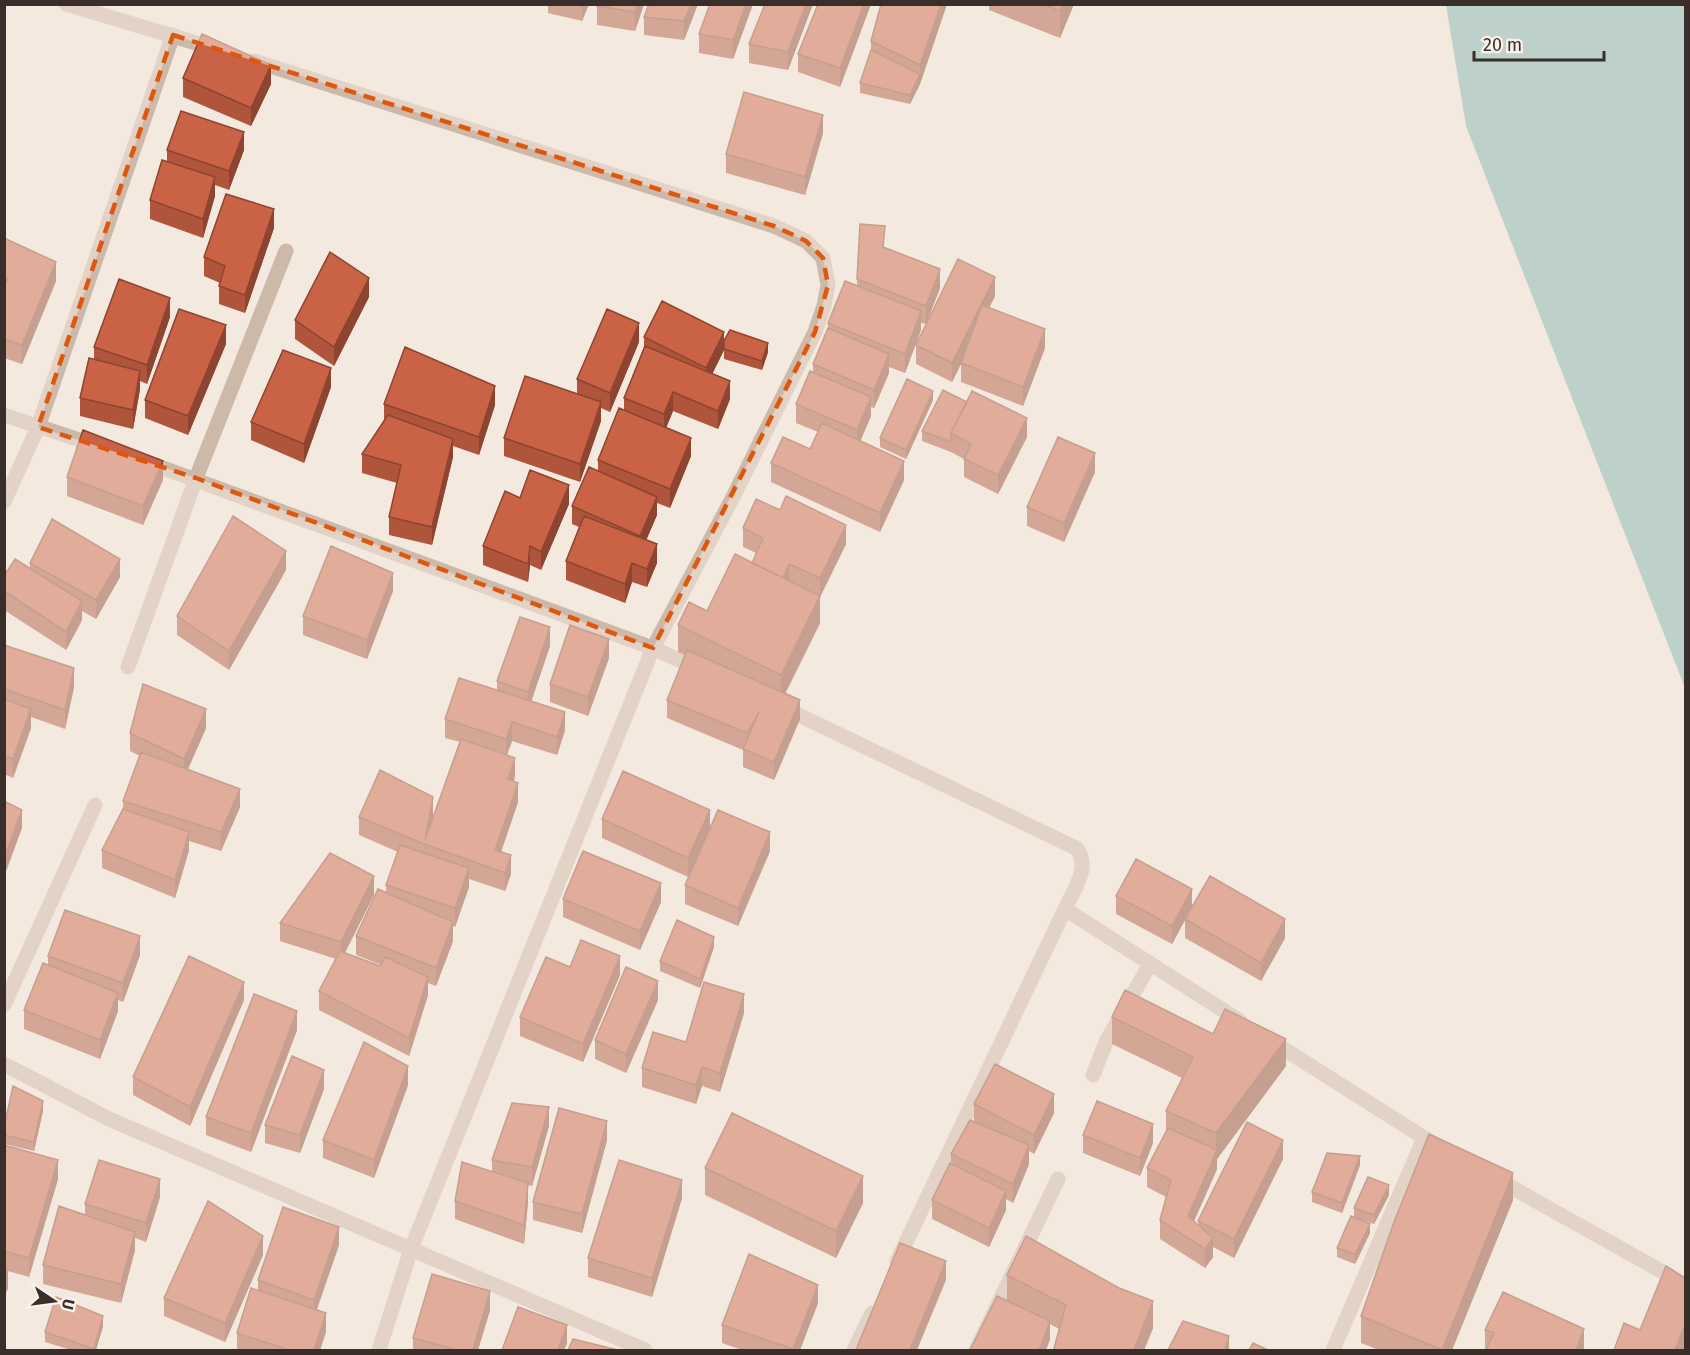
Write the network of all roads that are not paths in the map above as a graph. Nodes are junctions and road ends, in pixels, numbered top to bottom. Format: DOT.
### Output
graph roads {
  1 [pos="66,4"];
  2 [pos="173,35"];
  3 [pos="286,252"];
  4 [pos="4,415"];
  5 [pos="38,427"];
  6 [pos="196,478"];
  7 [pos="4,502"];
  8 [pos="653,648"];
  9 [pos="128,667"];
  10 [pos="716,677"];
  11 [pos="768,701"];
  12 [pos="95,805"];
  13 [pos="1065,909"];
  14 [pos="1150,964"];
  15 [pos="4,1005"];
  16 [pos="4,1064"];
  17 [pos="1093,1076"];
  18 [pos="1424,1138"];
  19 [pos="1464,1161"];
  20 [pos="1484,1172"];
  21 [pos="1058,1179"];
  22 [pos="411,1249"];
  23 [pos="890,1275"];
  24 [pos="1686,1285"];
  25 [pos="880,1297"];
  26 [pos="380,1350"];
  27 [pos="645,1350"];
  28 [pos="854,1350"];
  29 [pos="976,1350"];
  30 [pos="1333,1350"];
  1 -- 2 [label="street"];
  2 -- 5 [label="street"];
  2 -- 8 [label="street"];
  3 -- 6 [label="street"];
  4 -- 5 [label="street"];
  5 -- 6 [label="street"];
  5 -- 7 [label="street"];
  6 -- 8 [label="street"];
  6 -- 9 [label="street"];
  8 -- 10 [label="street"];
  8 -- 22 [label="street"];
  11 -- 13 [label="street"];
  12 -- 15 [label="street"];
  13 -- 14 [label="street"];
  13 -- 23 [label="street"];
  14 -- 17 [label="street"];
  14 -- 18 [label="street"];
  16 -- 22 [label="street"];
  18 -- 19 [label="street"];
  18 -- 30 [label="street"];
  20 -- 24 [label="street"];
  21 -- 29 [label="street"];
  22 -- 26 [label="street"];
  22 -- 27 [label="street"];
  25 -- 28 [label="street"];
}
